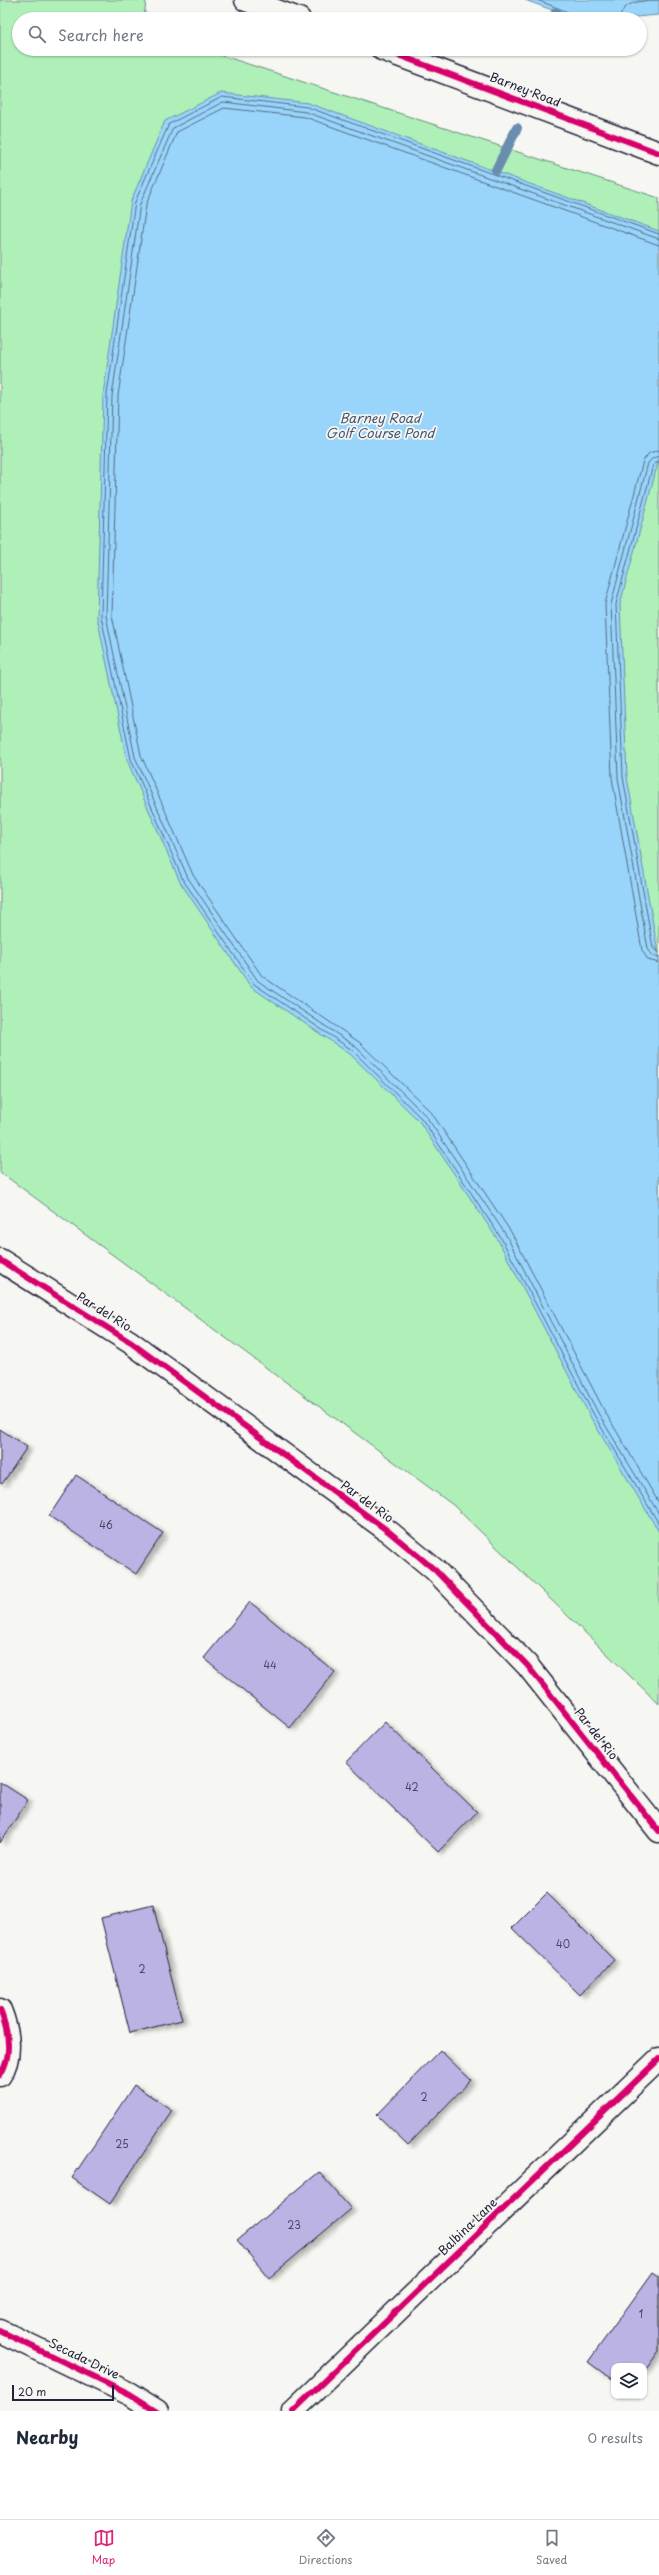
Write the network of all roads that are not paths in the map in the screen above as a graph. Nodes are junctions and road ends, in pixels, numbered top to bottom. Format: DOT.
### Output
graph roads {
  1 [pos="246,0"];
  2 [pos="279,12"];
  3 [pos="401,56"];
  4 [pos="659,153"];
  5 [pos="0,1260"];
  6 [pos="659,1831"];
  7 [pos="0,2010"];
  8 [pos="659,2059"];
  9 [pos="0,2074"];
  10 [pos="0,2330"];
  11 [pos="157,2411"];
  12 [pos="293,2411"];
  1 -- 2 [label="street"];
  3 -- 4 [label="street, Barney Road"];
  5 -- 6 [label="street, Par del Rio"];
  7 -- 9 [label="street"];
  8 -- 12 [label="street, Balbina Lane"];
  10 -- 11 [label="street, Secada Drive"];
}
